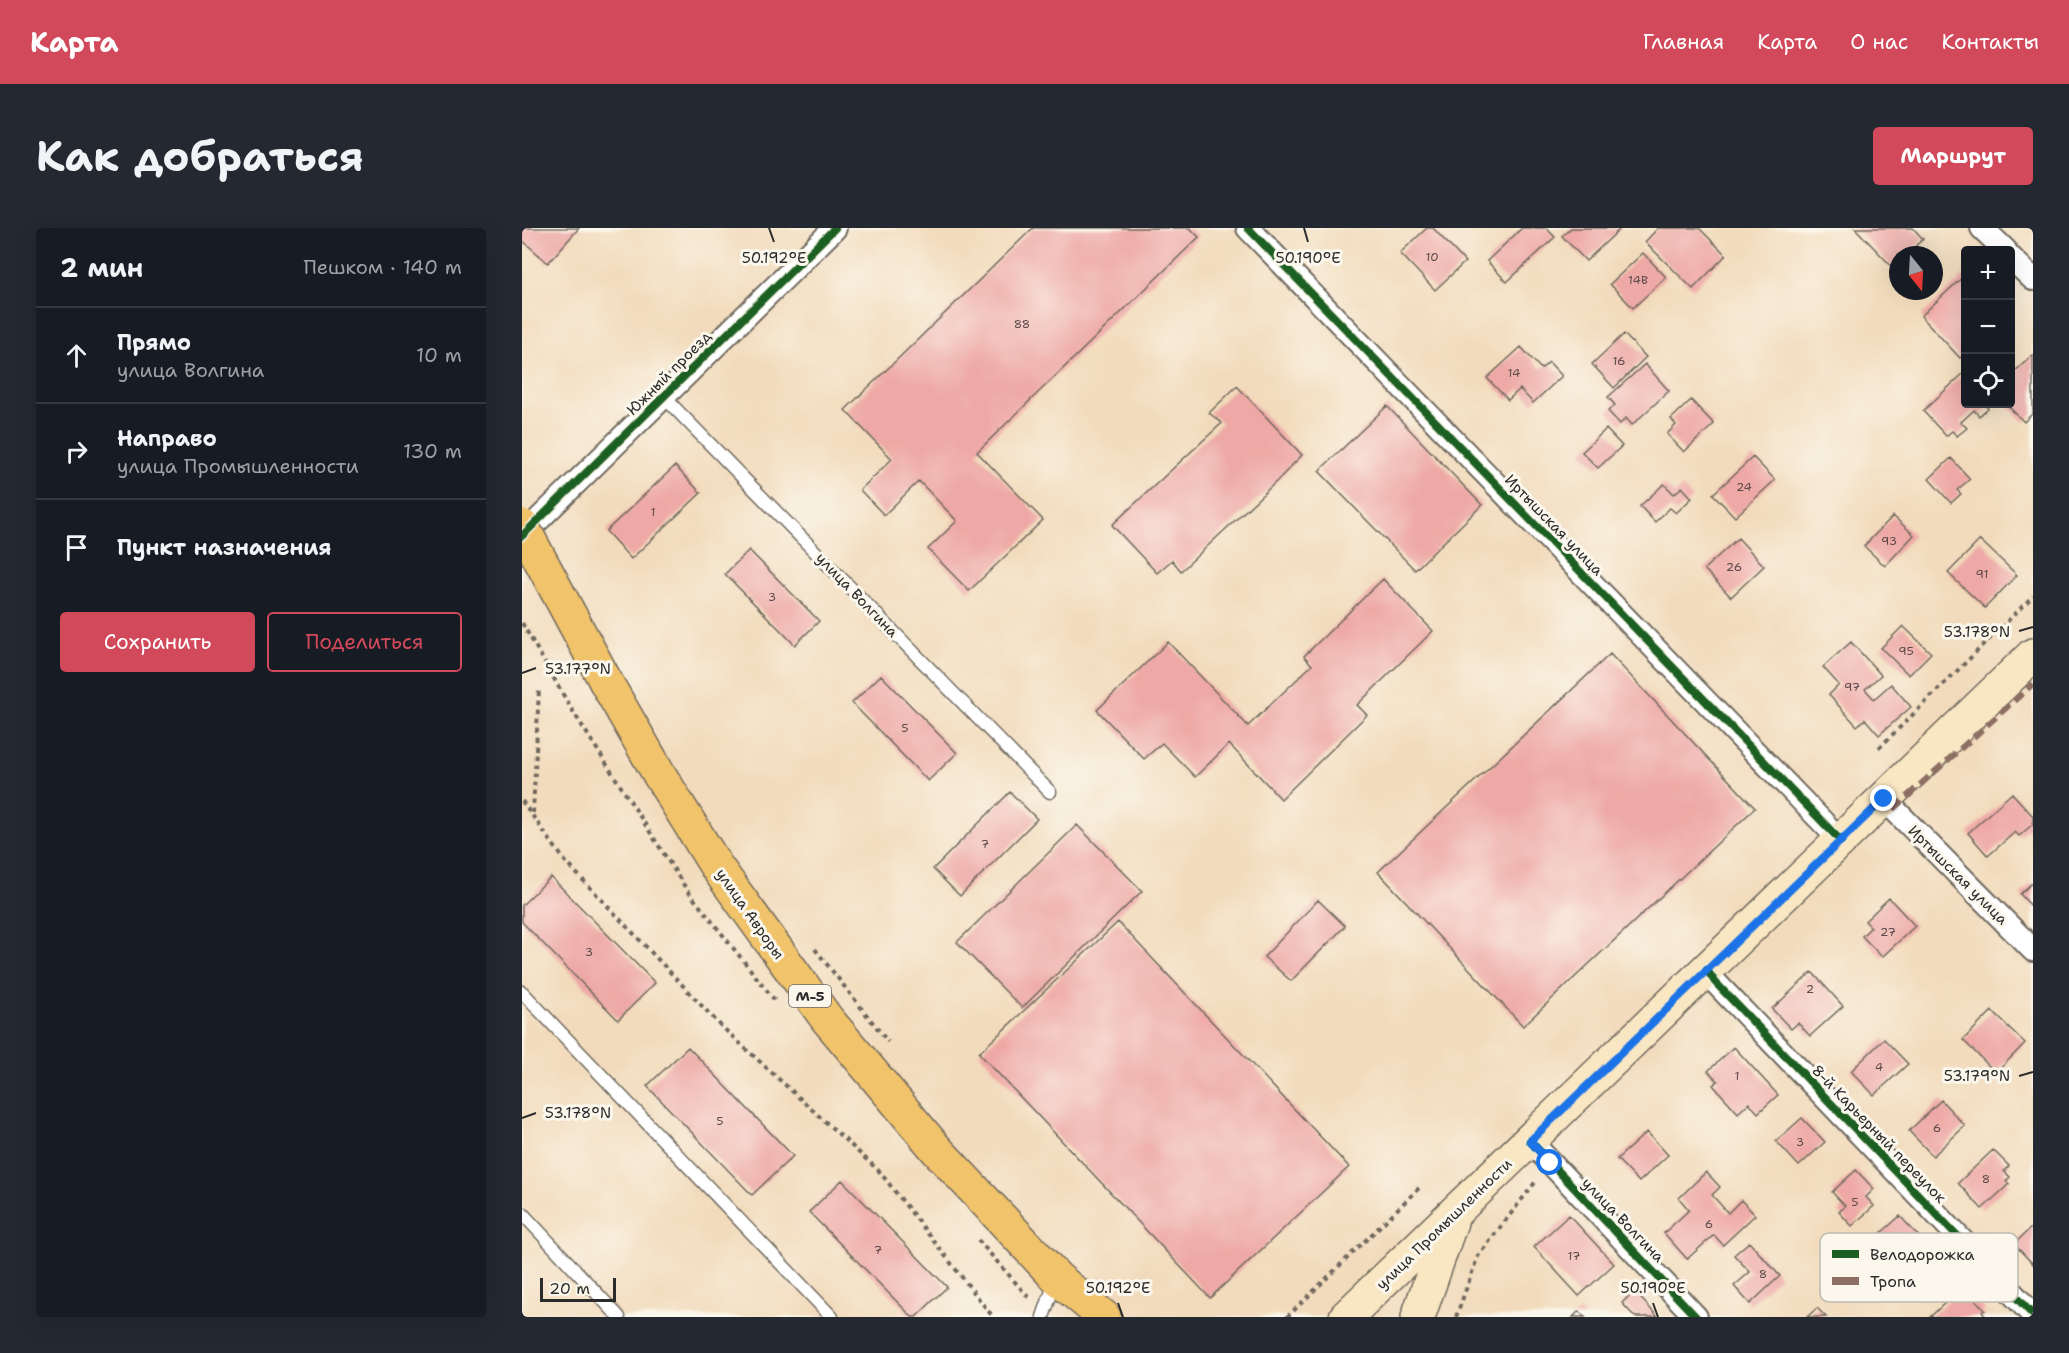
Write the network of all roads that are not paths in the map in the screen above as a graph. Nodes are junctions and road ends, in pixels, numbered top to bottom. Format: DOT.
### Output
graph roads {
  1 [pos="836,228"];
  2 [pos="1248,228"];
  3 [pos="1982,228"];
  4 [pos="2000,246"];
  5 [pos="2015,262"];
  6 [pos="2033,279"];
  7 [pos="664,397"];
  8 [pos="522,526"];
  9 [pos="522,536"];
  10 [pos="2033,655"];
  11 [pos="1050,792"];
  12 [pos="1884,799"];
  13 [pos="1841,841"];
  14 [pos="2033,950"];
  15 [pos="1707,970"];
  16 [pos="522,992"];
  17 [pos="1530,1141"];
  18 [pos="522,1213"];
  19 [pos="1453,1216"];
  20 [pos="1955,1233"];
  21 [pos="1060,1281"];
  22 [pos="2018,1299"];
  23 [pos="2033,1315"];
  24 [pos="619,1317"];
  25 [pos="832,1317"];
  26 [pos="1043,1317"];
  27 [pos="1087,1317"];
  28 [pos="1104,1317"];
  29 [pos="1346,1317"];
  30 [pos="1418,1317"];
  31 [pos="1696,1317"];
  1 -- 7 [label="street, Южный проезд"];
  2 -- 13 [label="street, Иртышская улица"];
  3 -- 4 [label="street"];
  5 -- 6 [label="street"];
  7 -- 9 [label="street, Южный проезд"];
  7 -- 11 [label="lane, улица Волгина"];
  8 -- 21 [label="main road, улица Авроры / М-5, bridge"];
  10 -- 12 [label="main road, улица Промышленности"];
  12 -- 13 [label="main road, улица Промышленности"];
  12 -- 14 [label="street, Иртышская улица"];
  13 -- 15 [label="main road, улица Промышленности"];
  15 -- 17 [label="main road, улица Промышленности"];
  15 -- 20 [label="street, 8-й Карьерный переулок"];
  16 -- 25 [label="lane"];
  17 -- 19 [label="main road, улица Промышленности"];
  17 -- 31 [label="street, улица Волгина"];
  18 -- 24 [label="lane"];
  19 -- 29 [label="main road, улица Промышленности"];
  19 -- 30 [label="main road"];
  21 -- 26 [label="lane"];
  21 -- 27 [label="main road, улица Авроры / М-5"];
  21 -- 28 [label="main road, улица Авроры / М-5"];
  22 -- 23 [label="street, 8-й Карьерный переулок"];
}
